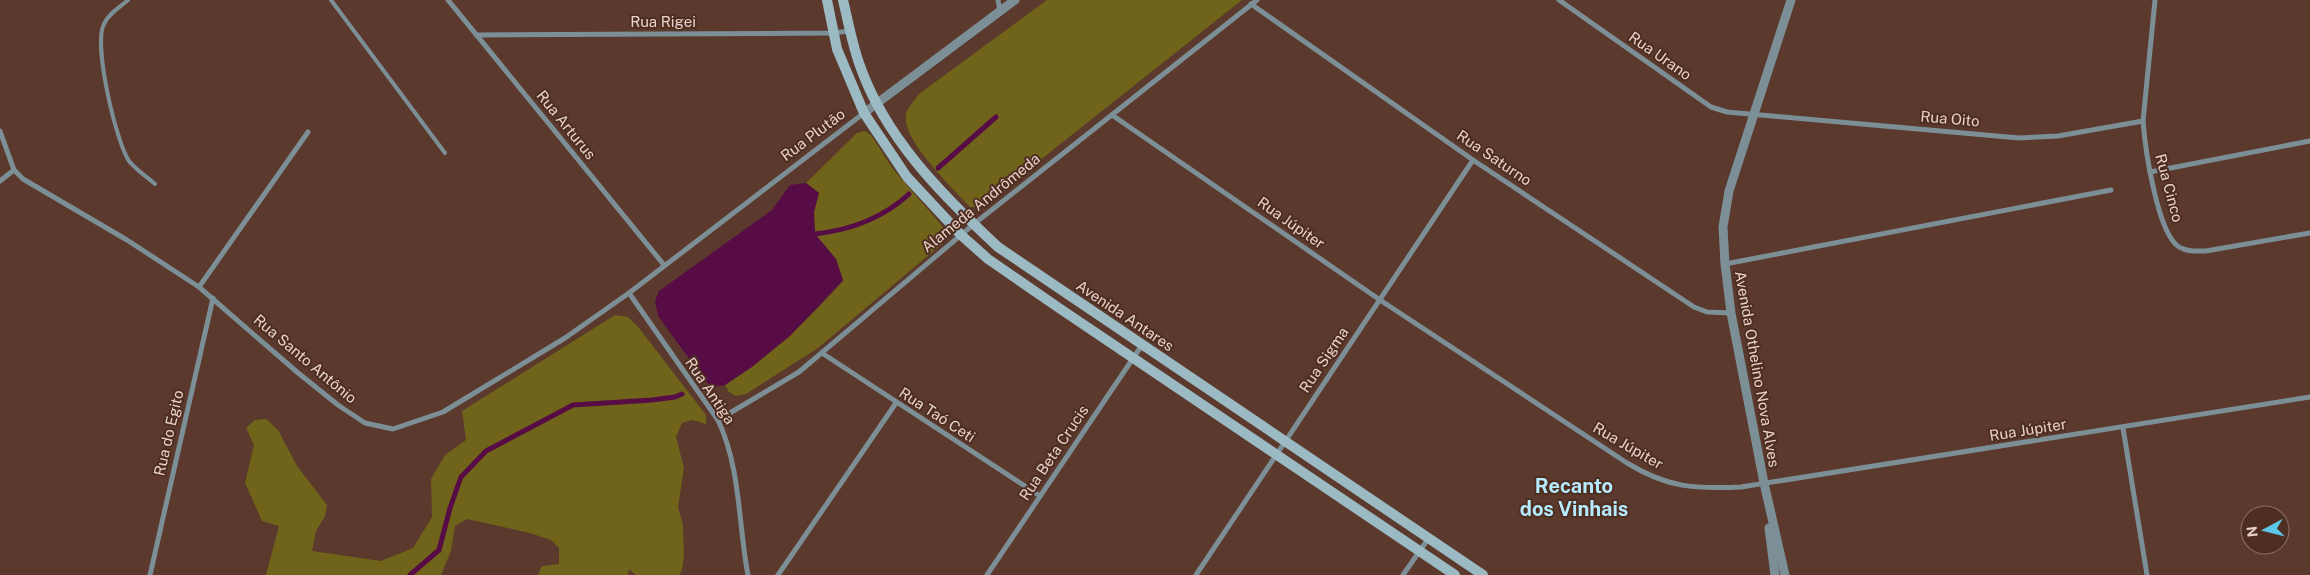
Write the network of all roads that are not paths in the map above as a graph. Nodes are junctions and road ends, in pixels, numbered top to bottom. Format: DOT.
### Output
graph roads {
  1 [pos="128,0"];
  2 [pos="331,0"];
  3 [pos="448,0"];
  4 [pos="827,0"];
  5 [pos="843,0"];
  6 [pos="998,0"];
  7 [pos="1015,0"];
  8 [pos="1257,0"];
  9 [pos="1559,0"];
  10 [pos="1791,0"];
  11 [pos="2155,0"];
  12 [pos="1251,4"];
  13 [pos="1000,12"];
  14 [pos="850,31"];
  15 [pos="833,33"];
  16 [pos="476,36"];
  17 [pos="877,104"];
  18 [pos="864,113"];
  19 [pos="1754,114"];
  20 [pos="1112,115"];
  21 [pos="2144,121"];
  22 [pos="0,131"];
  23 [pos="308,132"];
  24 [pos="2310,141"];
  25 [pos="445,154"];
  26 [pos="1474,160"];
  27 [pos="14,170"];
  28 [pos="2150,172"];
  29 [pos="0,181"];
  30 [pos="155,184"];
  31 [pos="2111,190"];
  32 [pos="974,224"];
  33 [pos="2310,234"];
  34 [pos="961,235"];
  35 [pos="1725,264"];
  36 [pos="664,265"];
  37 [pos="199,286"];
  38 [pos="629,294"];
  39 [pos="213,298"];
  40 [pos="1380,300"];
  41 [pos="1730,313"];
  42 [pos="1142,345"];
  43 [pos="822,353"];
  44 [pos="1134,357"];
  45 [pos="2310,397"];
  46 [pos="896,403"];
  47 [pos="718,420"];
  48 [pos="2123,428"];
  49 [pos="1284,442"];
  50 [pos="1276,454"];
  51 [pos="1764,483"];
  52 [pos="1040,496"];
  53 [pos="1428,538"];
  54 [pos="1419,551"];
  55 [pos="150,575"];
  56 [pos="748,575"];
  57 [pos="778,575"];
  58 [pos="987,575"];
  59 [pos="1196,575"];
  60 [pos="1403,575"];
  61 [pos="1455,575"];
  62 [pos="1483,575"];
  63 [pos="1774,575"];
  64 [pos="1785,575"];
  65 [pos="2147,575"];
  1 -- 30 [label="lane"];
  2 -- 25 [label="lane"];
  3 -- 16 [label="street, Rua Arturus"];
  4 -- 15 [label="main road, Avenida Antares"];
  5 -- 14 [label="main road, Avenida Antares"];
  6 -- 13 [label="street"];
  7 -- 13 [label="street, Rua Plutão"];
  8 -- 12 [label="street, Alameda Andrômeda"];
  9 -- 19 [label="street, Rua Urano"];
  10 -- 19 [label="street, Avenida Othelino Nova Alves"];
  11 -- 21 [label="street, Rua Cinco"];
  12 -- 20 [label="street, Alameda Andrômeda"];
  12 -- 26 [label="street, Rua Saturno"];
  13 -- 17 [label="street, Rua Plutão"];
  14 -- 15 [label="street, Rua Rigei"];
  14 -- 17 [label="main road, Avenida Antares"];
  15 -- 16 [label="street, Rua Rigei"];
  15 -- 18 [label="main road, Avenida Antares"];
  16 -- 36 [label="street, Rua Arturus"];
  17 -- 18 [label="street, Rua Plutão"];
  17 -- 32 [label="main road, Avenida Antares"];
  18 -- 34 [label="main road, Avenida Antares"];
  18 -- 36 [label="street, Rua Plutão"];
  19 -- 21 [label="street, Rua Oito"];
  19 -- 35 [label="street, Avenida Othelino Nova Alves"];
  20 -- 32 [label="street, Alameda Andrômeda"];
  20 -- 40 [label="street, Rua Júpiter"];
  21 -- 28 [label="street, Rua Cinco"];
  22 -- 27 [label="street"];
  23 -- 37 [label="street"];
  24 -- 28 [label="street"];
  26 -- 40 [label="street, Rua Sigma"];
  26 -- 41 [label="street, Rua Saturno"];
  27 -- 29 [label="street"];
  27 -- 37 [label="street, Rua Santo Antônio"];
  28 -- 33 [label="street, Rua Cinco"];
  31 -- 35 [label="street"];
  32 -- 34 [label="street, Alameda Andrômeda"];
  32 -- 42 [label="main road, Avenida Antares"];
  34 -- 43 [label="street, Alameda Andrômeda"];
  34 -- 44 [label="main road, Avenida Antares"];
  35 -- 41 [label="street, Avenida Othelino Nova Alves"];
  36 -- 38 [label="street, Rua Plutão"];
  37 -- 39 [label="street, Rua Santo Antônio"];
  38 -- 39 [label="street, Rua Santo Antônio"];
  38 -- 47 [label="street, Rua Antiga"];
  39 -- 55 [label="street, Rua do Egito"];
  40 -- 49 [label="street, Rua Sigma"];
  40 -- 51 [label="street, Rua Júpiter"];
  41 -- 51 [label="street, Avenida Othelino Nova Alves"];
  42 -- 44 [label="street, Rua Beta Crucis"];
  42 -- 49 [label="main road, Avenida Antares"];
  43 -- 46 [label="street, Rua Taó Ceti"];
  43 -- 47 [label="street, Alameda Andrômeda"];
  44 -- 50 [label="main road, Avenida Antares"];
  44 -- 52 [label="street, Rua Beta Crucis"];
  45 -- 48 [label="street, Rua Júpiter"];
  46 -- 52 [label="street, Rua Taó Ceti"];
  46 -- 57 [label="street"];
  47 -- 56 [label="street, Rua Antiga"];
  48 -- 51 [label="street, Rua Júpiter"];
  48 -- 65 [label="street"];
  49 -- 50 [label="street, Rua Sigma"];
  49 -- 53 [label="main road, Avenida Antares"];
  50 -- 54 [label="main road, Avenida Antares"];
  50 -- 59 [label="street, Rua Sigma"];
  51 -- 63 [label="street, Avenida Othelino Nova Alves"];
  51 -- 64 [label="street, Avenida Othelino Nova Alves"];
  52 -- 58 [label="street, Rua Beta Crucis"];
  53 -- 54 [label="street"];
  53 -- 62 [label="main road, Avenida Antares"];
  54 -- 60 [label="street"];
  54 -- 61 [label="main road, Avenida Antares"];
}
